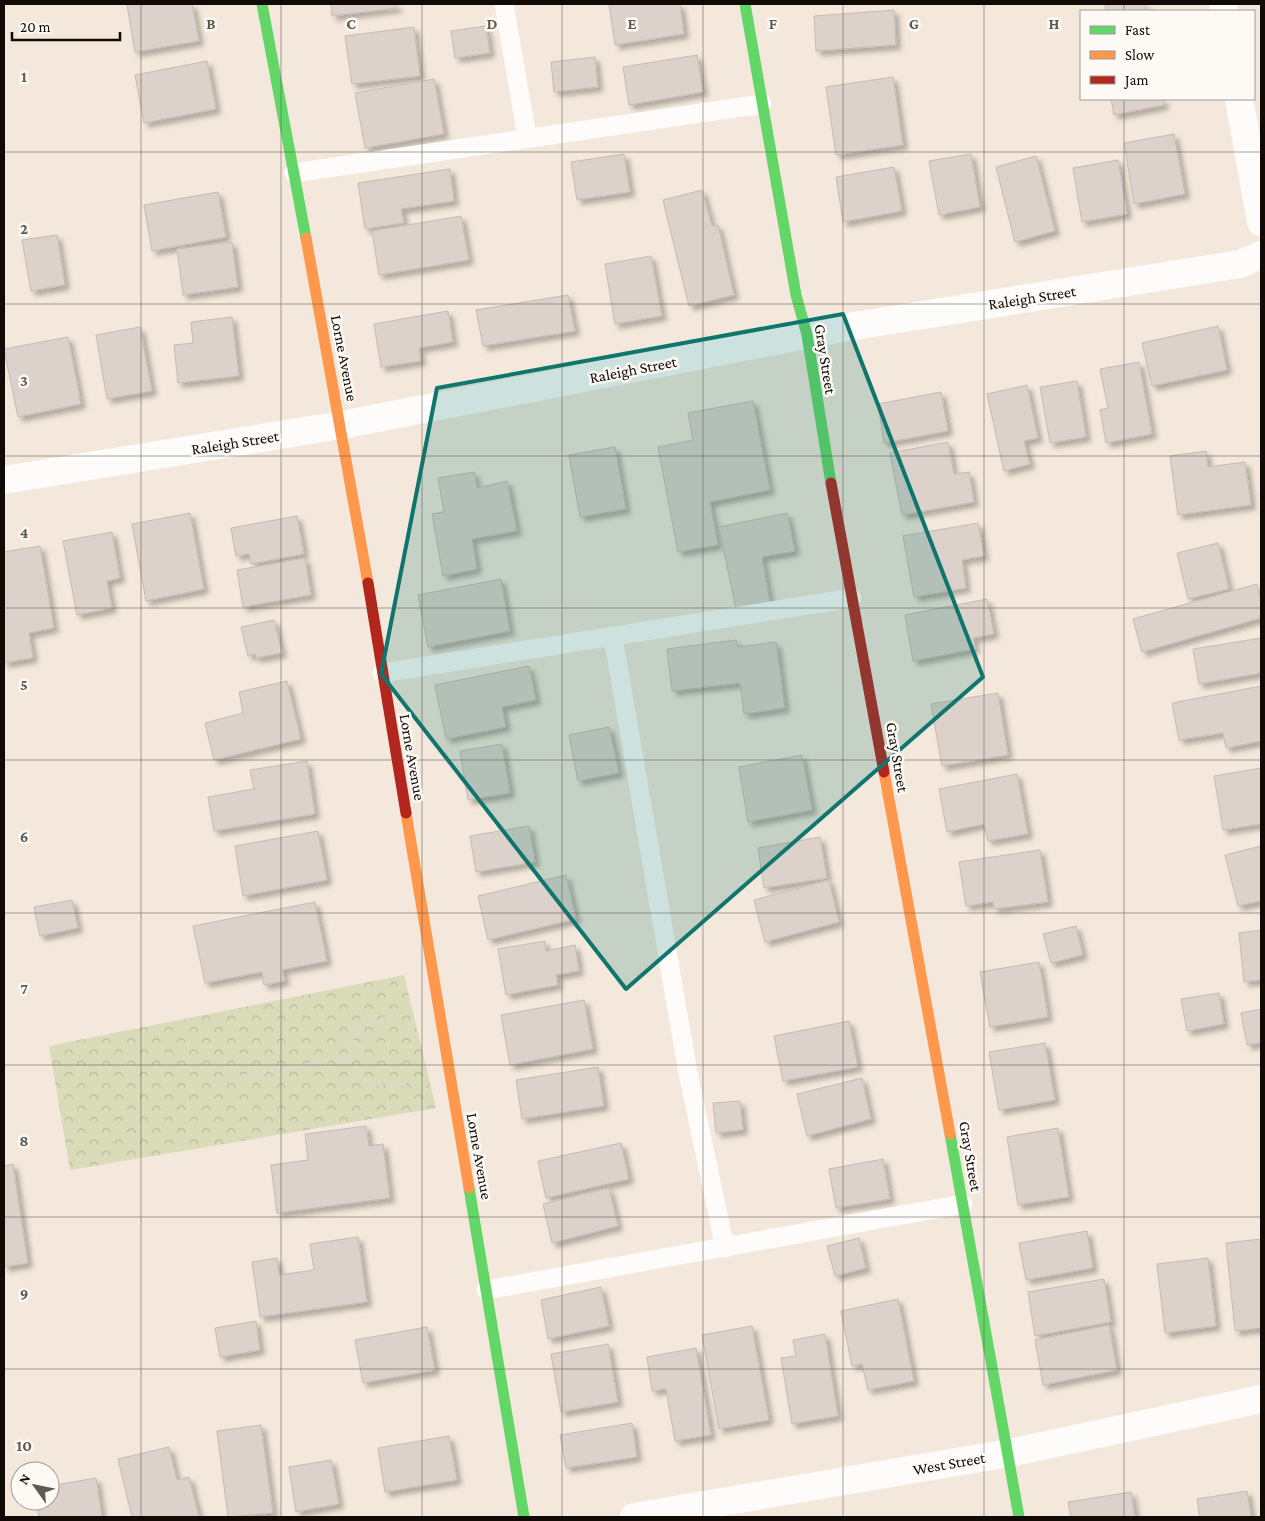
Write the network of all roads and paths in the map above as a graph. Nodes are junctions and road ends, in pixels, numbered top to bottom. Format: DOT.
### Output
graph roads {
  1 [pos="262,4"];
  2 [pos="504,4"];
  3 [pos="744,4"];
  4 [pos="1239,100"];
  5 [pos="762,104"];
  6 [pos="527,137"];
  7 [pos="294,174"];
  8 [pos="1261,222"];
  9 [pos="1261,255"];
  10 [pos="808,335"];
  11 [pos="341,425"];
  12 [pos="4,480"];
  13 [pos="852,598"];
  14 [pos="613,637"];
  15 [pos="382,673"];
  16 [pos="401,1012"];
  17 [pos="346,1058"];
  18 [pos="238,1077"];
  19 [pos="413,1083"];
  20 [pos="963,1204"];
  21 [pos="725,1248"];
  22 [pos="486,1290"];
  23 [pos="1261,1399"];
  24 [pos="1009,1453"];
  25 [pos="524,1517"];
  26 [pos="634,1517"];
  27 [pos="1019,1517"];
  1 -- 7 [label="street, Lorne Avenue"];
  2 -- 6 [label="lane"];
  3 -- 5 [label="street, Gray Street"];
  4 -- 8 [label="street"];
  5 -- 6 [label="lane"];
  5 -- 10 [label="street, Gray Street"];
  6 -- 7 [label="lane"];
  7 -- 11 [label="street, Lorne Avenue"];
  9 -- 10 [label="street, Raleigh Street"];
  10 -- 11 [label="street, Raleigh Street"];
  10 -- 13 [label="street, Gray Street"];
  11 -- 12 [label="street, Raleigh Street"];
  11 -- 15 [label="street, Lorne Avenue"];
  13 -- 14 [label="lane"];
  13 -- 20 [label="street, Gray Street"];
  14 -- 15 [label="lane"];
  14 -- 21 [label="lane"];
  15 -- 22 [label="street, Lorne Avenue"];
  16 -- 17 [label="path"];
  17 -- 18 [label="path"];
  17 -- 19 [label="path"];
  20 -- 21 [label="lane"];
  20 -- 24 [label="street, Gray Street"];
  21 -- 22 [label="lane"];
  22 -- 25 [label="street, Lorne Avenue"];
  23 -- 24 [label="street, West Street"];
  24 -- 26 [label="street, West Street"];
  24 -- 27 [label="street, Gray Street"];
}
